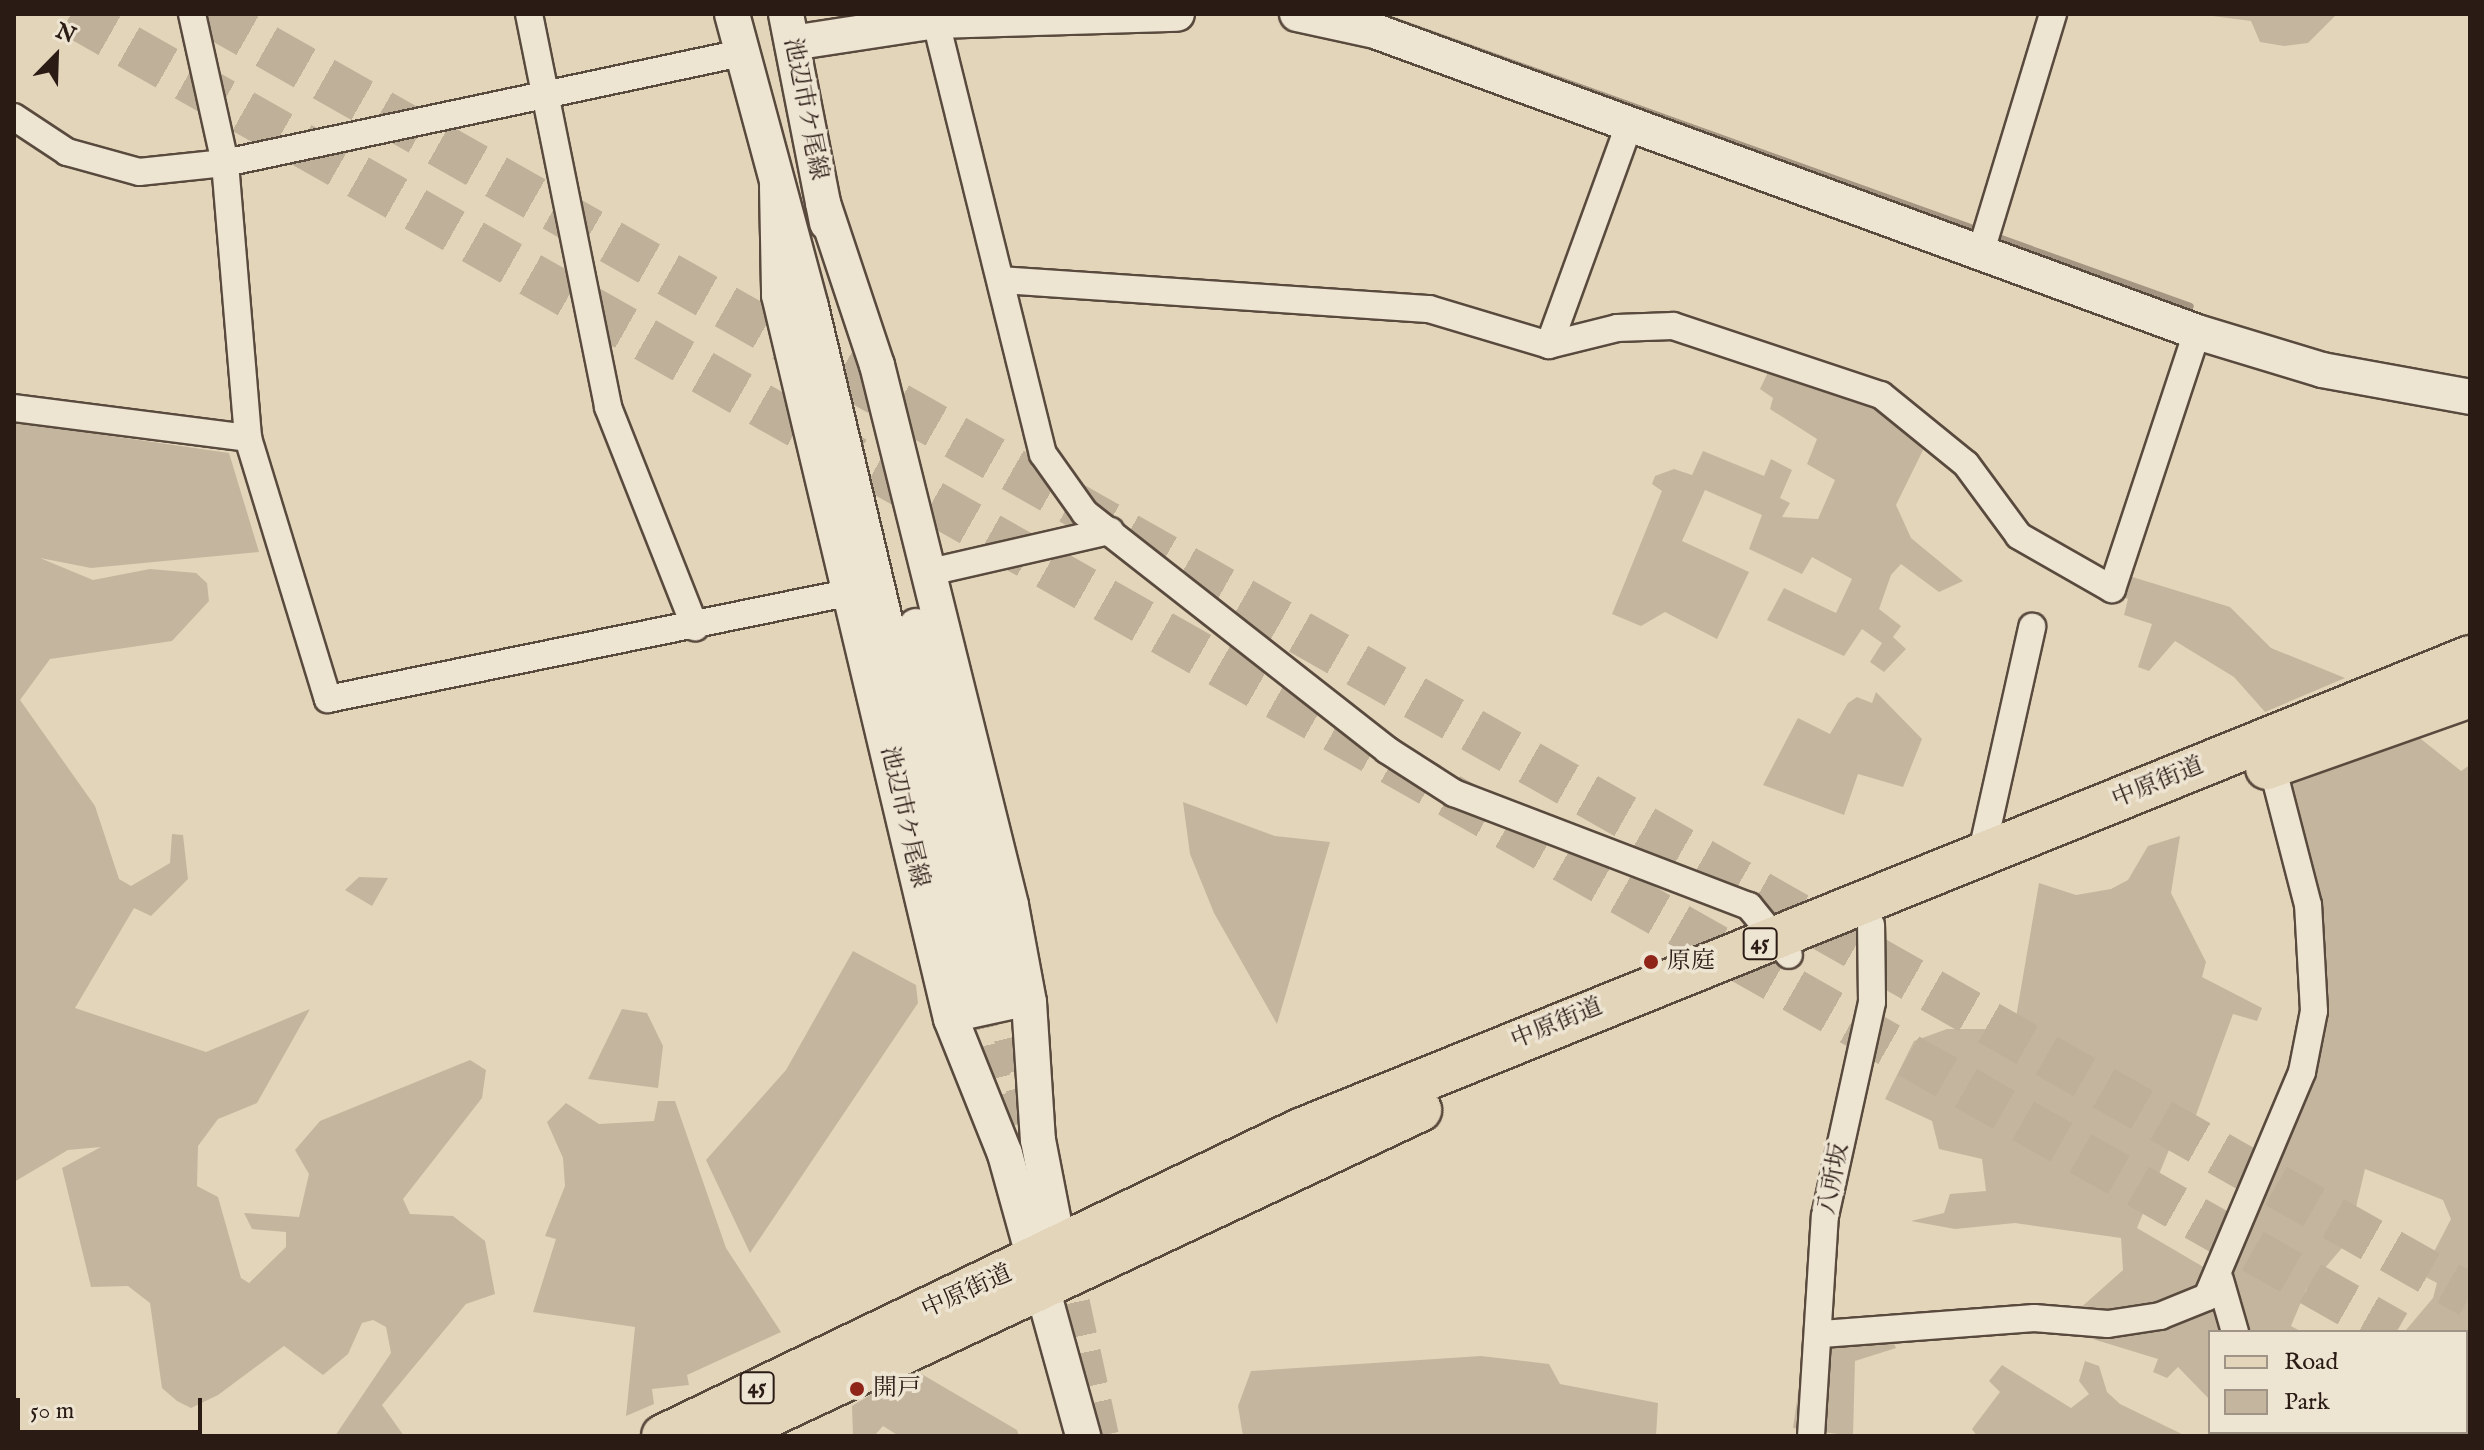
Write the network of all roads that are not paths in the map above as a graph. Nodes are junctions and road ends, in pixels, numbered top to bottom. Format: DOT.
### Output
graph roads {
  1 [pos="192,14"];
  2 [pos="529,14"];
  3 [pos="732,14"];
  4 [pos="1163,14"];
  5 [pos="1297,14"];
  6 [pos="2053,14"];
  7 [pos="935,17"];
  8 [pos="789,28"];
  9 [pos="741,53"];
  10 [pos="546,95"];
  11 [pos="14,117"];
  12 [pos="1629,125"];
  13 [pos="225,163"];
  14 [pos="777,186"];
  15 [pos="823,203"];
  16 [pos="1981,251"];
  17 [pos="1001,280"];
  18 [pos="2197,332"];
  19 [pos="1549,345"];
  20 [pos="2470,397"];
  21 [pos="14,408"];
  22 [pos="248,438"];
  23 [pos="1110,531"];
  24 [pos="926,573"];
  25 [pos="852,592"];
  26 [pos="695,627"];
  27 [pos="2032,627"];
  28 [pos="2470,657"];
  29 [pos="2470,696"];
  30 [pos="2272,766"];
  31 [pos="1981,856"];
  32 [pos="1871,925"];
  33 [pos="1785,946"];
  34 [pos="989,1001"];
  35 [pos="1052,1270"];
  36 [pos="2220,1280"];
  37 [pos="2234,1330"];
  38 [pos="1822,1334"];
  39 [pos="663,1436"];
  40 [pos="726,1436"];
  41 [pos="1083,1436"];
  42 [pos="1105,1436"];
  43 [pos="1811,1436"];
  1 -- 13 [label="street"];
  2 -- 10 [label="street"];
  3 -- 9 [label="street, 池辺市ケ尾線"];
  4 -- 7 [label="street"];
  5 -- 12 [label="street"];
  6 -- 16 [label="street"];
  7 -- 8 [label="street"];
  7 -- 17 [label="street"];
  8 -- 15 [label="street, 池辺市ケ尾線"];
  9 -- 10 [label="street"];
  9 -- 14 [label="street, 池辺市ケ尾線"];
  10 -- 13 [label="street"];
  10 -- 26 [label="street"];
  11 -- 13 [label="street"];
  12 -- 16 [label="street"];
  12 -- 19 [label="street"];
  13 -- 22 [label="street"];
  14 -- 25 [label="street, 池辺市ケ尾線"];
  14 -- 34 [label="street, 池辺市ケ尾線"];
  15 -- 24 [label="street, 池辺市ケ尾線"];
  15 -- 34 [label="street, 池辺市ケ尾線"];
  16 -- 18 [label="street"];
  17 -- 19 [label="street"];
  17 -- 23 [label="street"];
  18 -- 19 [label="street"];
  18 -- 20 [label="street"];
  21 -- 22 [label="street"];
  22 -- 26 [label="street"];
  23 -- 24 [label="street"];
  23 -- 33 [label="street"];
  24 -- 34 [label="street, 池辺市ケ尾線"];
  25 -- 26 [label="street"];
  25 -- 34 [label="street, 池辺市ケ尾線"];
  27 -- 31 [label="street"];
  28 -- 31 [label="main road, 中原街道 / 45"];
  29 -- 30 [label="main road, 中原街道 / 45"];
  30 -- 32 [label="main road, 中原街道 / 45"];
  30 -- 36 [label="street"];
  31 -- 33 [label="main road, 中原街道 / 45"];
  32 -- 33 [label="main road, 中原街道 / 45"];
  32 -- 38 [label="street, 八所坂"];
  33 -- 35 [label="main road, 中原街道 / 45"];
  34 -- 35 [label="street, 池辺市ケ尾線"];
  34 -- 35 [label="street, 池辺市ケ尾線"];
  35 -- 39 [label="main road, 中原街道 / 45"];
  35 -- 40 [label="main road, 中原街道 / 45"];
  35 -- 41 [label="street, 池辺市ケ尾線"];
  35 -- 42 [label="street, 池辺市ケ尾線"];
  36 -- 37 [label="street"];
  36 -- 38 [label="street"];
  38 -- 43 [label="street, 八所坂"];
}
